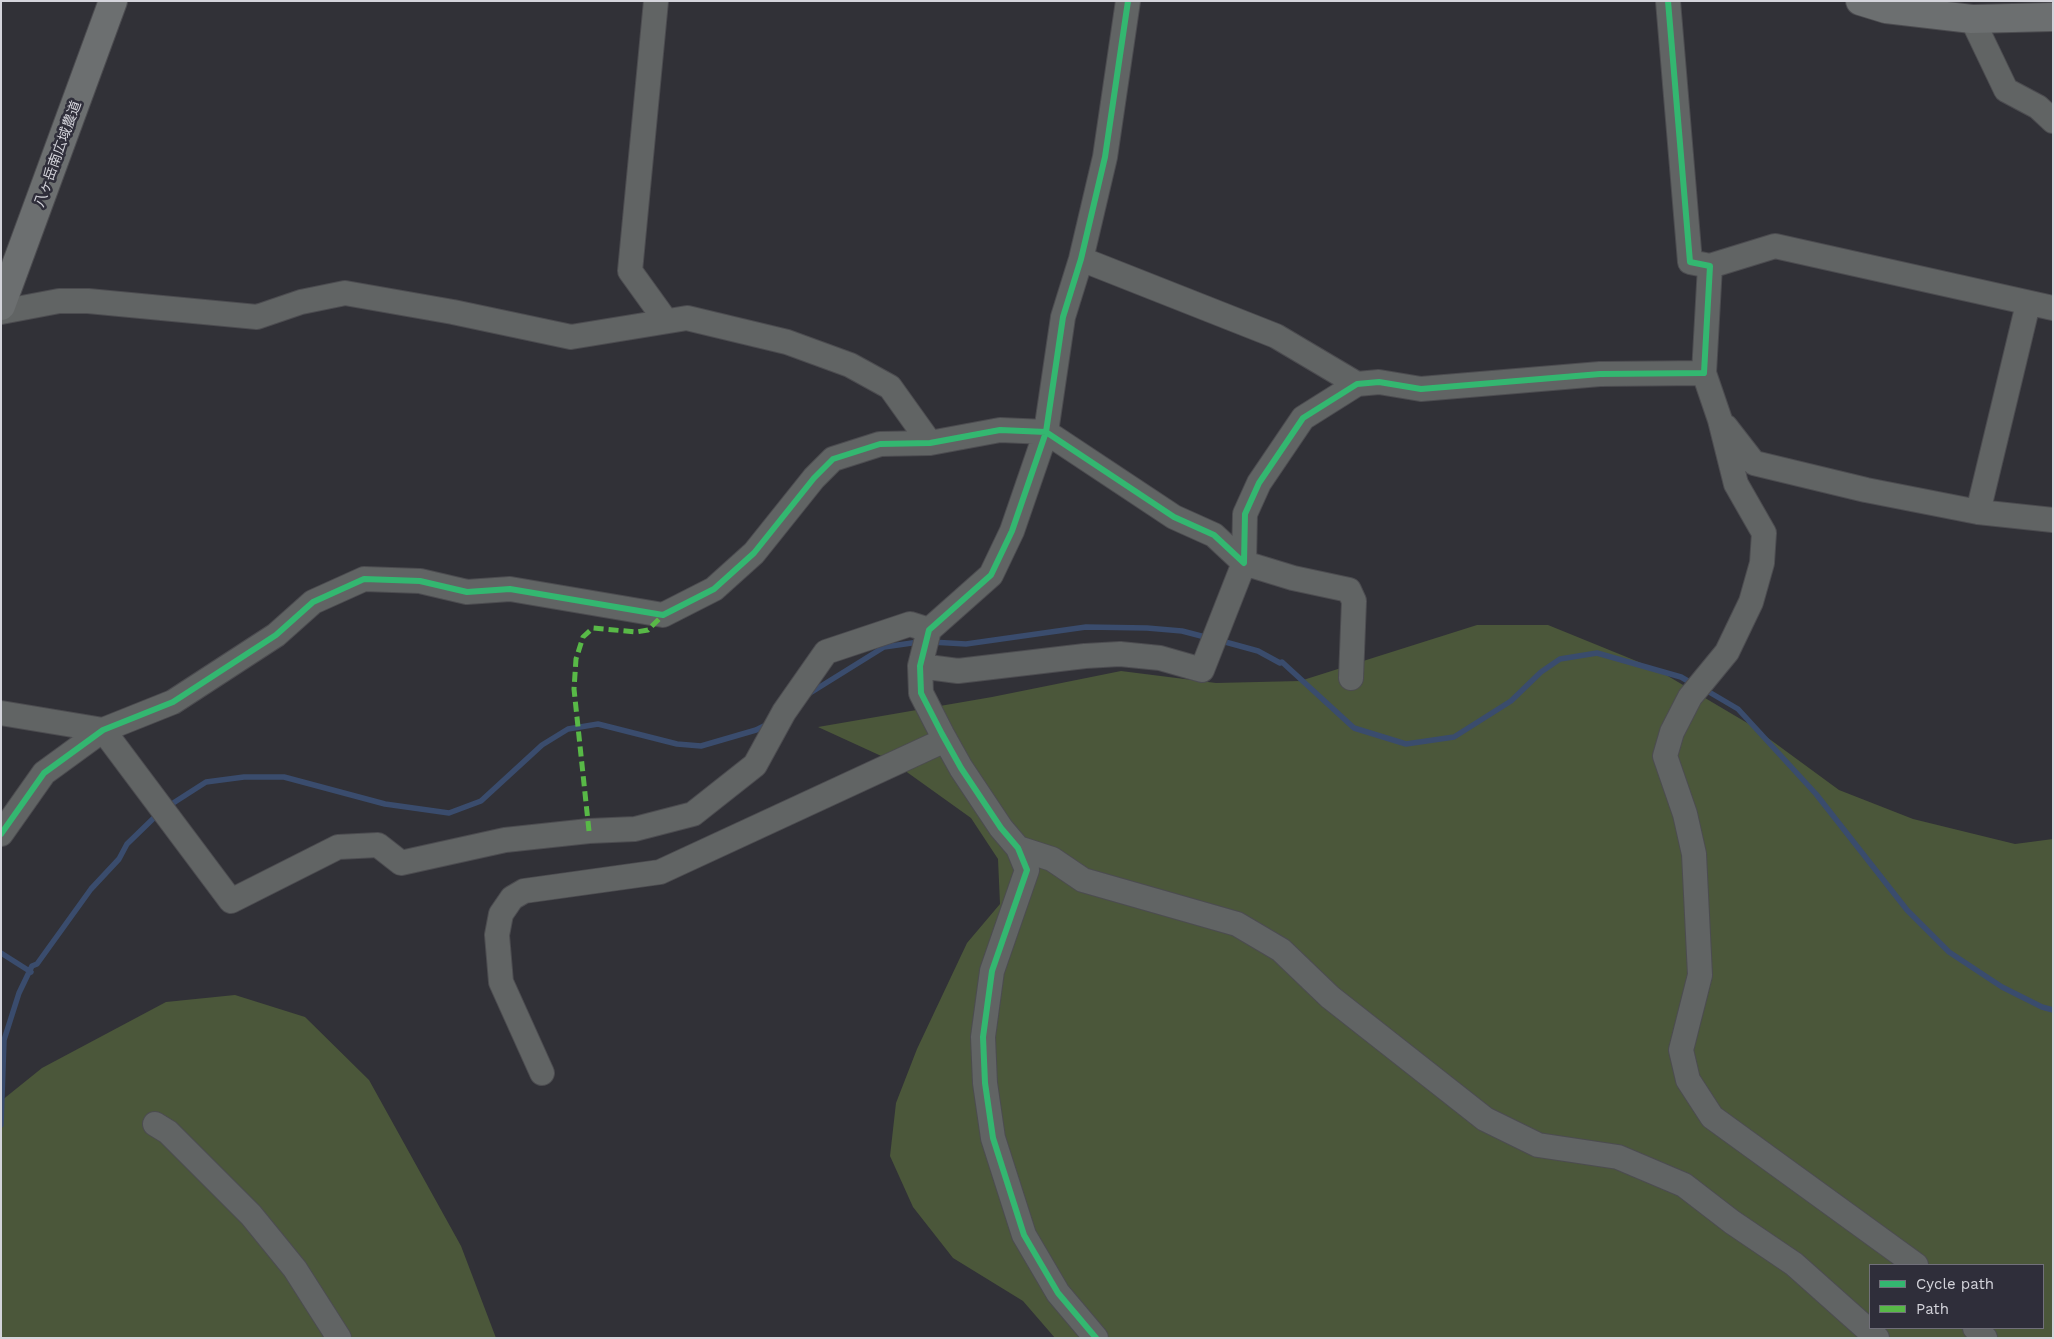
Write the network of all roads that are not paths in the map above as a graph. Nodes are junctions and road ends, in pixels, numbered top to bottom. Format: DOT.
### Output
graph roads {
  1 [pos="113,1"];
  2 [pos="656,1"];
  3 [pos="1128,1"];
  4 [pos="1668,1"];
  5 [pos="1860,1"];
  6 [pos="2053,17"];
  7 [pos="1972,19"];
  8 [pos="2053,121"];
  9 [pos="1081,259"];
  10 [pos="1710,266"];
  11 [pos="2028,304"];
  12 [pos="1,306"];
  13 [pos="2053,308"];
  14 [pos="1,312"];
  15 [pos="666,321"];
  16 [pos="1704,373"];
  17 [pos="1357,384"];
  18 [pos="1720,420"];
  19 [pos="1046,432"];
  20 [pos="930,442"];
  21 [pos="1978,512"];
  22 [pos="2053,520"];
  23 [pos="1244,563"];
  24 [pos="929,630"];
  25 [pos="920,666"];
  26 [pos="1351,678"];
  27 [pos="1,713"];
  28 [pos="103,730"];
  29 [pos="945,740"];
  30 [pos="1,834"];
  31 [pos="1018,848"];
  32 [pos="542,1074"];
  33 [pos="155,1124"];
  34 [pos="1915,1264"];
  35 [pos="1976,1329"];
  36 [pos="339,1338"];
  37 [pos="1096,1338"];
  38 [pos="1877,1338"];
  39 [pos="1985,1338"];
  1 -- 12 [label="street, 八ヶ岳南広域農道"];
  2 -- 15 [label="street"];
  3 -- 9 [label="street"];
  4 -- 10 [label="street"];
  5 -- 7 [label="street"];
  6 -- 7 [label="street"];
  7 -- 8 [label="street"];
  9 -- 17 [label="street"];
  9 -- 19 [label="street"];
  10 -- 11 [label="street"];
  10 -- 16 [label="street"];
  11 -- 13 [label="street"];
  11 -- 21 [label="street"];
  14 -- 15 [label="street"];
  15 -- 20 [label="street"];
  16 -- 17 [label="street"];
  16 -- 18 [label="street"];
  17 -- 23 [label="street"];
  18 -- 21 [label="street"];
  18 -- 34 [label="street"];
  19 -- 20 [label="street"];
  19 -- 23 [label="street"];
  19 -- 24 [label="street"];
  20 -- 28 [label="street"];
  21 -- 22 [label="street"];
  23 -- 25 [label="street"];
  23 -- 26 [label="street"];
  24 -- 25 [label="street"];
  24 -- 28 [label="street"];
  25 -- 29 [label="street"];
  27 -- 28 [label="street"];
  28 -- 30 [label="street"];
  29 -- 31 [label="street"];
  29 -- 32 [label="street"];
  31 -- 37 [label="street"];
  31 -- 38 [label="street"];
  33 -- 36 [label="street"];
  35 -- 39 [label="street"];
}
